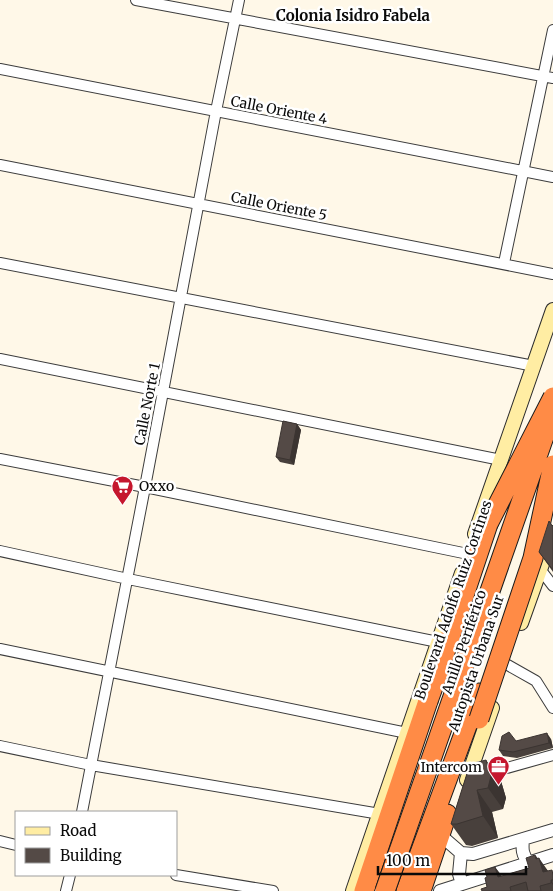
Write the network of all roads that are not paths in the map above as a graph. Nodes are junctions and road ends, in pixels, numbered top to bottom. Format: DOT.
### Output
graph roads {
  1 [pos="136,0"];
  2 [pos="239,0"];
  3 [pos="235,20"];
  4 [pos="553,30"];
  5 [pos="0,69"];
  6 [pos="548,77"];
  7 [pos="216,111"];
  8 [pos="0,165"];
  9 [pos="523,171"];
  10 [pos="553,177"];
  11 [pos="198,204"];
  12 [pos="0,263"];
  13 [pos="504,264"];
  14 [pos="553,274"];
  15 [pos="181,298"];
  16 [pos="553,310"];
  17 [pos="0,359"];
  18 [pos="534,366"];
  19 [pos="163,392"];
  20 [pos="553,395"];
  21 [pos="553,411"];
  22 [pos="553,434"];
  23 [pos="0,460"];
  24 [pos="501,460"];
  25 [pos="553,465"];
  26 [pos="553,474"];
  27 [pos="146,487"];
  28 [pos="553,533"];
  29 [pos="0,551"];
  30 [pos="468,554"];
  31 [pos="540,569"];
  32 [pos="128,579"];
  33 [pos="553,586"];
  34 [pos="512,595"];
  35 [pos="438,642"];
  36 [pos="0,649"];
  37 [pos="506,664"];
  38 [pos="110,672"];
  39 [pos="492,707"];
  40 [pos="553,708"];
  41 [pos="407,733"];
  42 [pos="0,746"];
  43 [pos="553,755"];
  44 [pos="91,765"];
  45 [pos="468,778"];
  46 [pos="82,811"];
  47 [pos="380,814"];
  48 [pos="553,830"];
  49 [pos="523,839"];
  50 [pos="446,840"];
  51 [pos="0,841"];
  52 [pos="15,845"];
  53 [pos="507,845"];
  54 [pos="460,854"];
  55 [pos="553,855"];
  56 [pos="529,863"];
  57 [pos="514,867"];
  58 [pos="178,874"];
  59 [pos="70,876"];
  60 [pos="462,884"];
  61 [pos="445,890"];
  62 [pos="66,891"];
  63 [pos="273,891"];
  64 [pos="353,891"];
  65 [pos="364,891"];
  66 [pos="379,891"];
  67 [pos="385,891"];
  68 [pos="397,891"];
  69 [pos="406,891"];
  70 [pos="421,891"];
  71 [pos="428,891"];
  1 -- 3 [label="street"];
  2 -- 3 [label="street, Calle Norte 1"];
  3 -- 6 [label="street"];
  3 -- 7 [label="street, Calle Norte 1"];
  4 -- 6 [label="street"];
  5 -- 7 [label="street, Calle Oriente 4"];
  6 -- 9 [label="street"];
  7 -- 9 [label="street, Calle Oriente 4"];
  7 -- 11 [label="street, Calle Norte 1"];
  8 -- 11 [label="street, Calle Oriente 5"];
  9 -- 10 [label="street, Calle Oriente 4"];
  9 -- 13 [label="street"];
  11 -- 13 [label="street, Calle Oriente 5"];
  11 -- 15 [label="street, Calle Norte 1"];
  12 -- 15 [label="street"];
  13 -- 14 [label="street, Calle Oriente 5"];
  15 -- 18 [label="street"];
  15 -- 19 [label="street, Calle Norte 1"];
  16 -- 18 [label="main road, Boulevard Adolfo Ruiz Cortines"];
  17 -- 19 [label="street"];
  18 -- 24 [label="main road, Boulevard Adolfo Ruiz Cortines"];
  19 -- 24 [label="street"];
  19 -- 27 [label="street, Calle Norte 1"];
  20 -- 65 [label="highway, bridge"];
  20 -- 66 [label="highway, Anillo Periférico"];
  21 -- 67 [label="highway, Autopista Urbana Sur, bridge"];
  22 -- 68 [label="highway, Autopista Urbana Sur"];
  23 -- 27 [label="street"];
  24 -- 30 [label="main road, Boulevard Adolfo Ruiz Cortines"];
  25 -- 70 [label="highway, bridge"];
  26 -- 34 [label="highway"];
  27 -- 30 [label="street"];
  27 -- 32 [label="street, Calle Norte 1"];
  28 -- 31 [label="main road"];
  29 -- 32 [label="street"];
  30 -- 35 [label="main road, Boulevard Adolfo Ruiz Cortines"];
  31 -- 33 [label="street"];
  31 -- 37 [label="main road"];
  32 -- 35 [label="street"];
  32 -- 38 [label="street, Calle Norte 1"];
  34 -- 39 [label="highway"];
  34 -- 69 [label="highway"];
  35 -- 41 [label="main road, Boulevard Adolfo Ruiz Cortines"];
  36 -- 38 [label="street"];
  37 -- 39 [label="main road"];
  37 -- 40 [label="street"];
  38 -- 41 [label="street"];
  38 -- 44 [label="street, Calle Norte 1"];
  39 -- 45 [label="main road"];
  41 -- 47 [label="main road, Boulevard Adolfo Ruiz Cortines"];
  42 -- 44 [label="street"];
  43 -- 45 [label="street"];
  44 -- 46 [label="street, Calle Norte 1"];
  44 -- 47 [label="street"];
  45 -- 50 [label="main road"];
  47 -- 64 [label="main road, Boulevard Adolfo Ruiz Cortines"];
  48 -- 49 [label="street"];
  49 -- 53 [label="street"];
  49 -- 56 [label="street"];
  50 -- 54 [label="street"];
  50 -- 71 [label="main road"];
  51 -- 52 [label="street"];
  53 -- 54 [label="street"];
  53 -- 57 [label="street"];
  54 -- 60 [label="street"];
  55 -- 56 [label="street"];
  56 -- 57 [label="street"];
  57 -- 60 [label="street"];
  58 -- 63 [label="street"];
  59 -- 62 [label="street"];
  60 -- 61 [label="street"];
}
